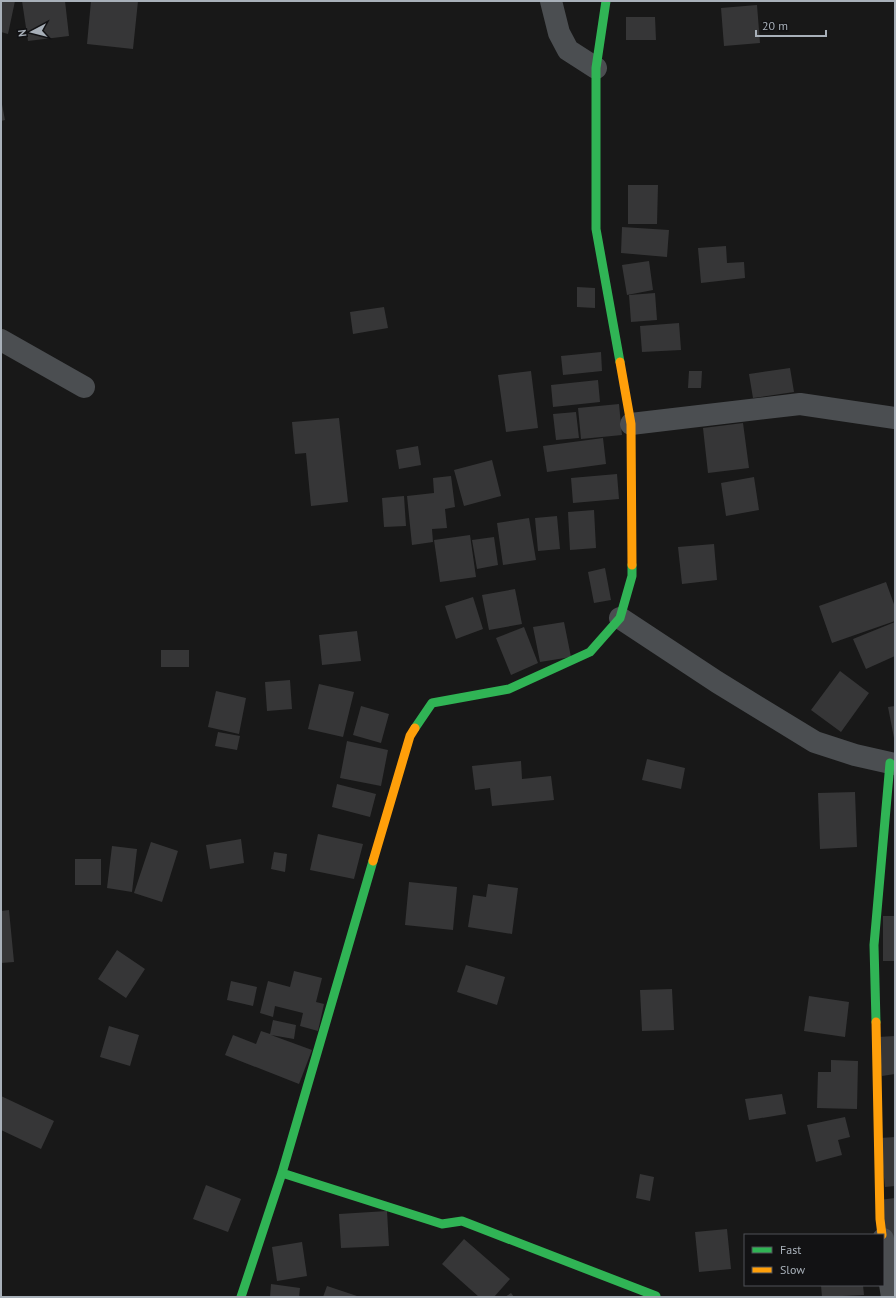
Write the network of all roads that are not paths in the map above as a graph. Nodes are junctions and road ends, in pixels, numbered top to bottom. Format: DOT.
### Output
graph roads {
  1 [pos="551,1"];
  2 [pos="606,1"];
  3 [pos="596,68"];
  4 [pos="1,340"];
  5 [pos="84,387"];
  6 [pos="895,418"];
  7 [pos="632,424"];
  8 [pos="620,618"];
  9 [pos="893,763"];
  10 [pos="282,1173"];
  11 [pos="882,1234"];
  12 [pos="884,1245"];
  13 [pos="656,1296"];
  14 [pos="241,1297"];
  15 [pos="892,1297"];
  1 -- 3 [label="street"];
  2 -- 3 [label="street"];
  3 -- 7 [label="street"];
  4 -- 5 [label="street"];
  6 -- 7 [label="street"];
  7 -- 8 [label="street"];
  8 -- 9 [label="street"];
  8 -- 10 [label="street"];
  9 -- 11 [label="street"];
  10 -- 13 [label="street"];
  10 -- 14 [label="street"];
  12 -- 15 [label="street"];
}
